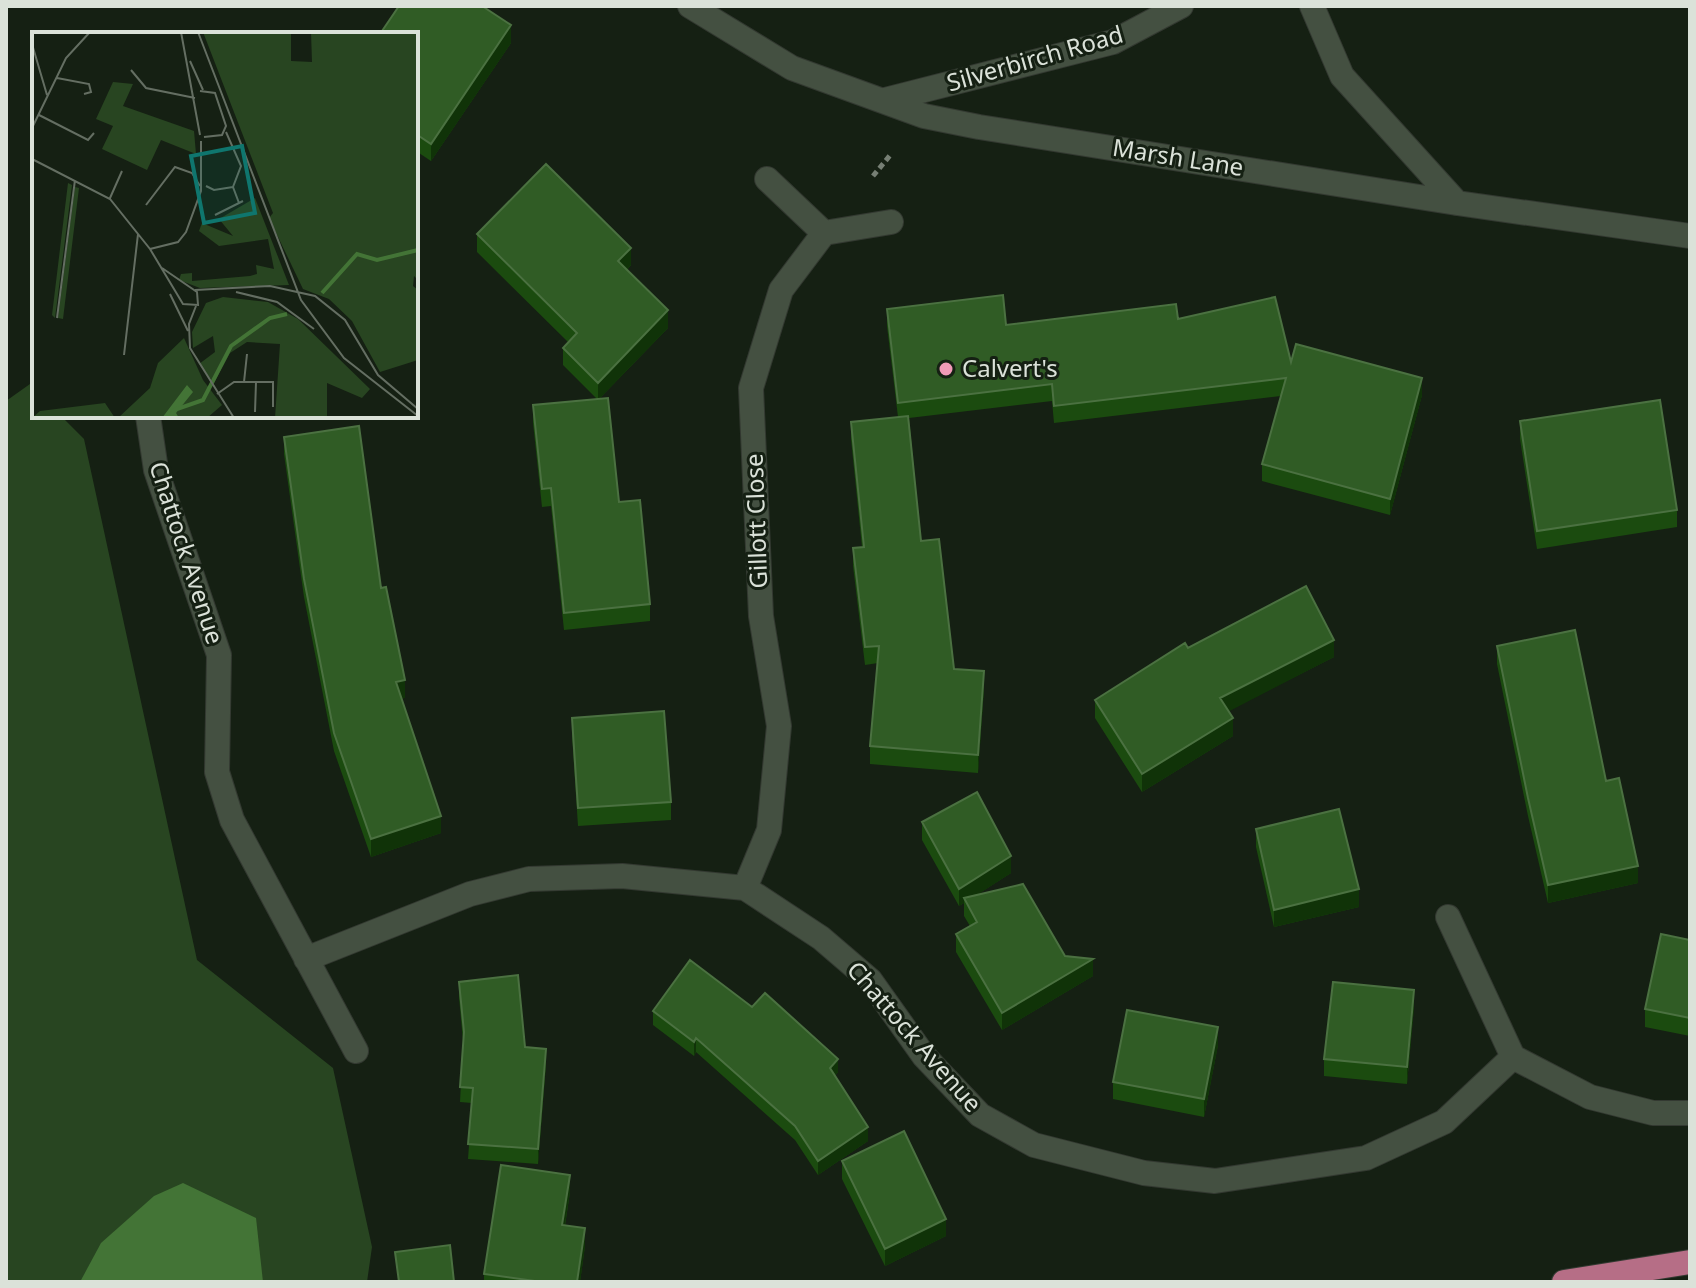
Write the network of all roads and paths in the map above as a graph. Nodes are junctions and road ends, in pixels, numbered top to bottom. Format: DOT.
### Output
graph roads {
  1 [pos="690,6"];
  2 [pos="1181,6"];
  3 [pos="1312,6"];
  4 [pos="885,100"];
  5 [pos="767,179"];
  6 [pos="1457,203"];
  7 [pos="891,222"];
  8 [pos="824,233"];
  9 [pos="1690,236"];
  10 [pos="148,418"];
  11 [pos="745,888"];
  12 [pos="1448,917"];
  13 [pos="306,959"];
  14 [pos="356,1051"];
  15 [pos="1513,1057"];
  16 [pos="1690,1113"];
  17 [pos="1690,1262"];
  18 [pos="1564,1282"];
  1 -- 4 [label="street, Marsh Lane"];
  2 -- 4 [label="street, Silverbirch Road"];
  3 -- 6 [label="street"];
  4 -- 6 [label="street, Marsh Lane"];
  5 -- 8 [label="street"];
  6 -- 9 [label="street, Marsh Lane"];
  7 -- 8 [label="street"];
  8 -- 11 [label="street, Gillott Close"];
  10 -- 13 [label="street, Chattock Avenue"];
  11 -- 13 [label="street, Chattock Avenue"];
  11 -- 15 [label="street, Chattock Avenue"];
  12 -- 15 [label="street"];
  13 -- 14 [label="street, Chattock Avenue"];
  15 -- 16 [label="street"];
  17 -- 18 [label="highway"];
}
